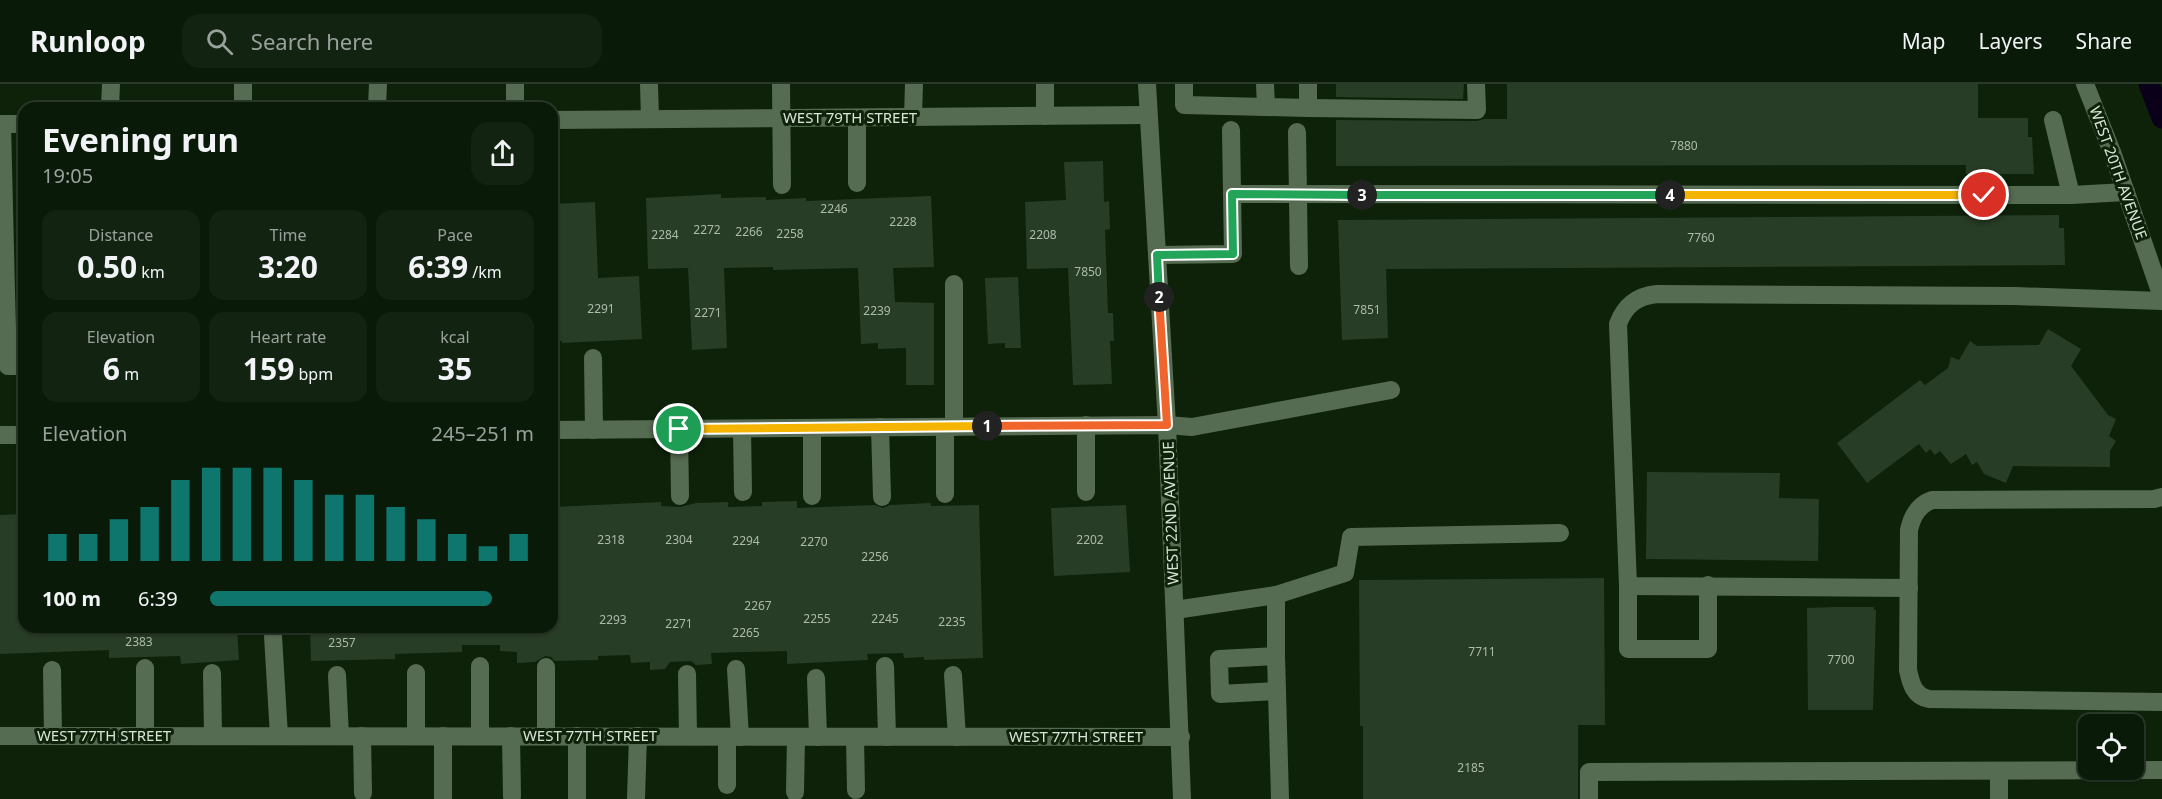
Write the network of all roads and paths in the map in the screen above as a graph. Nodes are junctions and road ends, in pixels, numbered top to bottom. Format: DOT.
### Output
graph roads {
  1 [pos="111,84"];
  2 [pos="243,84"];
  3 [pos="378,84"];
  4 [pos="515,84"];
  5 [pos="650,84"];
  6 [pos="781,84"];
  7 [pos="914,84"];
  8 [pos="1045,84"];
  9 [pos="1147,84"];
  10 [pos="1184,84"];
  11 [pos="1265,84"];
  12 [pos="1308,84"];
  13 [pos="1476,84"];
  14 [pos="2085,84"];
  15 [pos="110,102"];
  16 [pos="243,102"];
  17 [pos="377,102"];
  18 [pos="515,102"];
  19 [pos="1266,107"];
  20 [pos="1308,108"];
  21 [pos="1148,115"];
  22 [pos="1045,116"];
  23 [pos="914,117"];
  24 [pos="781,118"];
  25 [pos="857,118"];
  26 [pos="650,119"];
  27 [pos="558,120"];
  28 [pos="2053,120"];
  29 [pos="1,124"];
  30 [pos="18,124"];
  31 [pos="1231,130"];
  32 [pos="1297,132"];
  33 [pos="857,183"];
  34 [pos="782,185"];
  35 [pos="2126,192"];
  36 [pos="1232,194"];
  37 [pos="1298,195"];
  38 [pos="2071,195"];
  39 [pos="1157,255"];
  40 [pos="1299,266"];
  41 [pos="954,284"];
  42 [pos="3,291"];
  43 [pos="2162,299"];
  44 [pos="593,358"];
  45 [pos="18,366"];
  46 [pos="1391,390"];
  47 [pos="1086,425"];
  48 [pos="1167,425"];
  49 [pos="880,427"];
  50 [pos="950,427"];
  51 [pos="812,428"];
  52 [pos="679,429"];
  53 [pos="742,429"];
  54 [pos="558,430"];
  55 [pos="594,430"];
  56 [pos="0,435"];
  57 [pos="18,435"];
  58 [pos="743,492"];
  59 [pos="1086,492"];
  60 [pos="945,494"];
  61 [pos="680,496"];
  62 [pos="812,496"];
  63 [pos="882,497"];
  64 [pos="2162,497"];
  65 [pos="1560,533"];
  66 [pos="1708,585"];
  67 [pos="1628,586"];
  68 [pos="1909,588"];
  69 [pos="1276,595"];
  70 [pos="1175,610"];
  71 [pos="273,636"];
  72 [pos="1276,656"];
  73 [pos="480,666"];
  74 [pos="885,666"];
  75 [pos="546,667"];
  76 [pos="145,668"];
  77 [pos="736,669"];
  78 [pos="52,670"];
  79 [pos="212,673"];
  80 [pos="416,673"];
  81 [pos="687,674"];
  82 [pos="337,675"];
  83 [pos="953,675"];
  84 [pos="816,678"];
  85 [pos="1277,691"];
  86 [pos="2162,702"];
  87 [pos="0,735"];
  88 [pos="53,735"];
  89 [pos="145,736"];
  90 [pos="213,736"];
  91 [pos="279,736"];
  92 [pos="340,736"];
  93 [pos="362,736"];
  94 [pos="416,736"];
  95 [pos="442,736"];
  96 [pos="480,736"];
  97 [pos="511,736"];
  98 [pos="546,736"];
  99 [pos="577,736"];
  100 [pos="638,736"];
  101 [pos="688,736"];
  102 [pos="734,736"];
  103 [pos="796,736"];
  104 [pos="818,736"];
  105 [pos="855,736"];
  106 [pos="887,736"];
  107 [pos="957,736"];
  108 [pos="1181,737"];
  109 [pos="1999,771"];
  110 [pos="2162,771"];
  111 [pos="727,785"];
  112 [pos="856,790"];
  113 [pos="795,792"];
  114 [pos="363,793"];
  115 [pos="512,796"];
  116 [pos="636,798"];
  117 [pos="443,799"];
  118 [pos="577,799"];
  119 [pos="1182,799"];
  120 [pos="1280,799"];
  121 [pos="1589,799"];
  122 [pos="1999,799"];
  1 -- 15 [label="street"];
  2 -- 16 [label="street"];
  3 -- 17 [label="street"];
  4 -- 18 [label="street"];
  5 -- 26 [label="street"];
  6 -- 24 [label="street"];
  7 -- 23 [label="street"];
  8 -- 22 [label="street"];
  9 -- 21 [label="street, WEST 22ND AVENUE"];
  10 -- 19 [label="street"];
  11 -- 19 [label="street"];
  12 -- 20 [label="street"];
  13 -- 20 [label="street"];
  14 -- 35 [label="street, WEST 20TH AVENUE"];
  19 -- 20 [label="street"];
  21 -- 22 [label="street, WEST 79TH STREET"];
  21 -- 39 [label="street, WEST 22ND AVENUE"];
  22 -- 23 [label="street, WEST 79TH STREET"];
  23 -- 25 [label="street, WEST 79TH STREET"];
  24 -- 25 [label="street, WEST 79TH STREET"];
  24 -- 26 [label="street, WEST 79TH STREET"];
  24 -- 34 [label="street"];
  25 -- 33 [label="street"];
  26 -- 27 [label="street, WEST 79TH STREET"];
  28 -- 38 [label="street"];
  29 -- 30 [label="street"];
  29 -- 42 [label="street"];
  31 -- 36 [label="street"];
  32 -- 37 [label="street"];
  35 -- 38 [label="street"];
  35 -- 43 [label="street, WEST 20TH AVENUE"];
  36 -- 37 [label="street"];
  36 -- 39 [label="street"];
  37 -- 38 [label="street"];
  37 -- 40 [label="street"];
  39 -- 48 [label="street, WEST 22ND AVENUE"];
  41 -- 50 [label="street"];
  42 -- 45 [label="street"];
  43 -- 67 [label="street"];
  44 -- 55 [label="street"];
  46 -- 48 [label="street"];
  47 -- 48 [label="street"];
  47 -- 50 [label="street"];
  47 -- 59 [label="street"];
  48 -- 70 [label="street, WEST 22ND AVENUE"];
  49 -- 50 [label="street"];
  49 -- 51 [label="street"];
  49 -- 63 [label="street"];
  50 -- 60 [label="street"];
  51 -- 53 [label="street"];
  51 -- 62 [label="street"];
  52 -- 53 [label="street"];
  52 -- 55 [label="street"];
  52 -- 61 [label="street"];
  53 -- 58 [label="street"];
  54 -- 55 [label="street"];
  56 -- 57 [label="street"];
  64 -- 68 [label="street"];
  65 -- 69 [label="street"];
  66 -- 67 [label="street"];
  66 -- 67 [label="street"];
  66 -- 68 [label="street"];
  68 -- 86 [label="street"];
  69 -- 70 [label="street"];
  69 -- 72 [label="street"];
  70 -- 108 [label="street, WEST 22ND AVENUE"];
  71 -- 91 [label="street"];
  72 -- 85 [label="street"];
  72 -- 85 [label="street"];
  73 -- 96 [label="street"];
  74 -- 106 [label="street"];
  75 -- 98 [label="street"];
  76 -- 89 [label="street"];
  77 -- 102 [label="street"];
  78 -- 88 [label="street"];
  79 -- 90 [label="street"];
  80 -- 94 [label="street"];
  81 -- 101 [label="street"];
  82 -- 92 [label="street"];
  83 -- 107 [label="street"];
  84 -- 104 [label="street"];
  85 -- 120 [label="street"];
  87 -- 88 [label="street, WEST 77TH STREET"];
  88 -- 89 [label="street, WEST 77TH STREET"];
  89 -- 90 [label="street, WEST 77TH STREET"];
  90 -- 91 [label="street, WEST 77TH STREET"];
  91 -- 92 [label="street, WEST 77TH STREET"];
  92 -- 93 [label="street, WEST 77TH STREET"];
  93 -- 94 [label="street, WEST 77TH STREET"];
  93 -- 114 [label="street"];
  94 -- 95 [label="street, WEST 77TH STREET"];
  95 -- 96 [label="street, WEST 77TH STREET"];
  95 -- 117 [label="street"];
  96 -- 97 [label="street, WEST 77TH STREET"];
  97 -- 98 [label="street, WEST 77TH STREET"];
  97 -- 115 [label="street"];
  98 -- 99 [label="street, WEST 77TH STREET"];
  99 -- 100 [label="street, WEST 77TH STREET"];
  99 -- 118 [label="street"];
  100 -- 101 [label="street, WEST 77TH STREET"];
  100 -- 116 [label="street"];
  101 -- 102 [label="street, WEST 77TH STREET"];
  102 -- 103 [label="street, WEST 77TH STREET"];
  102 -- 111 [label="street"];
  103 -- 104 [label="street, WEST 77TH STREET"];
  103 -- 113 [label="street"];
  104 -- 105 [label="street, WEST 77TH STREET"];
  105 -- 106 [label="street, WEST 77TH STREET"];
  105 -- 112 [label="street"];
  106 -- 107 [label="street, WEST 77TH STREET"];
  107 -- 108 [label="street, WEST 77TH STREET"];
  108 -- 119 [label="street, WEST 22ND AVENUE"];
  109 -- 110 [label="street"];
  109 -- 121 [label="street"];
  109 -- 122 [label="street"];
}
